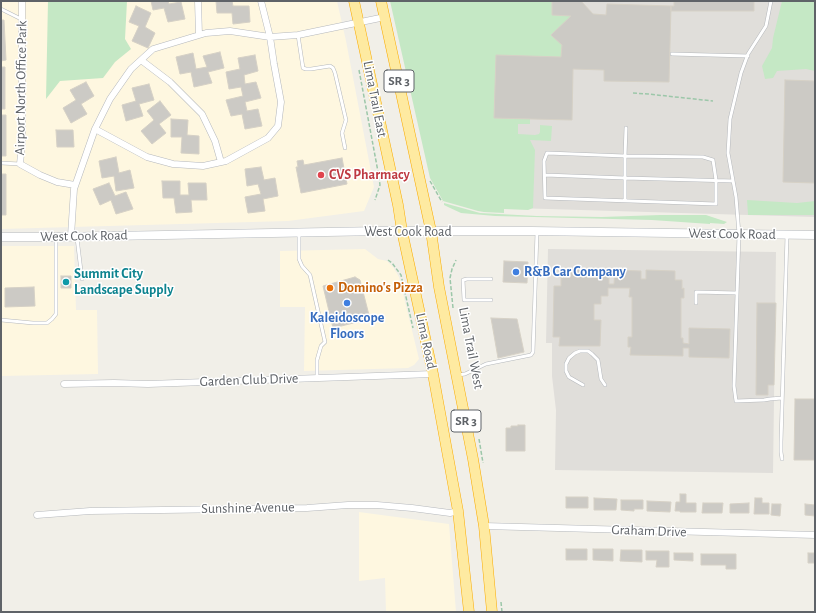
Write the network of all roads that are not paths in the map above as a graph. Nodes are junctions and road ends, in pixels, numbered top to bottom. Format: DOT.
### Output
graph roads {
  1 [pos="22,1"];
  2 [pos="198,1"];
  3 [pos="261,1"];
  4 [pos="354,1"];
  5 [pos="381,1"];
  6 [pos="771,1"];
  7 [pos="1,9"];
  8 [pos="385,17"];
  9 [pos="22,19"];
  10 [pos="359,22"];
  11 [pos="199,35"];
  12 [pos="298,35"];
  13 [pos="270,37"];
  14 [pos="672,54"];
  15 [pos="748,56"];
  16 [pos="141,60"];
  17 [pos="626,128"];
  18 [pos="95,129"];
  19 [pos="345,148"];
  20 [pos="625,156"];
  21 [pos="221,162"];
  22 [pos="1,163"];
  23 [pos="20,164"];
  24 [pos="544,175"];
  25 [pos="625,178"];
  26 [pos="716,180"];
  27 [pos="734,181"];
  28 [pos="75,185"];
  29 [pos="625,201"];
  30 [pos="402,231"];
  31 [pos="431,231"];
  32 [pos="299,232"];
  33 [pos="537,232"];
  34 [pos="739,234"];
  35 [pos="787,235"];
  36 [pos="74,236"];
  37 [pos="815,236"];
  38 [pos="1,237"];
  39 [pos="56,237"];
  40 [pos="82,279"];
  41 [pos="491,279"];
  42 [pos="737,293"];
  43 [pos="491,300"];
  44 [pos="696,303"];
  45 [pos="1,320"];
  46 [pos="433,374"];
  47 [pos="456,376"];
  48 [pos="317,378"];
  49 [pos="64,384"];
  50 [pos="583,385"];
  51 [pos="605,385"];
  52 [pos="782,398"];
  53 [pos="782,459"];
  54 [pos="458,511"];
  55 [pos="37,515"];
  56 [pos="484,526"];
  57 [pos="815,535"];
  58 [pos="469,612"];
  59 [pos="492,612"];
  1 -- 9 [label="street, Airport North Office Park"];
  2 -- 11 [label="street"];
  3 -- 13 [label="street"];
  4 -- 10 [label="highway, Lima Road / SR 3"];
  5 -- 8 [label="highway, Lima Road / SR 3"];
  6 -- 15 [label="lane"];
  7 -- 9 [label="lane"];
  8 -- 10 [label="street"];
  8 -- 31 [label="highway, Lima Road / SR 3"];
  9 -- 23 [label="street, Airport North Office Park"];
  10 -- 12 [label="street"];
  10 -- 30 [label="highway, Lima Road / SR 3"];
  11 -- 13 [label="street"];
  11 -- 16 [label="street"];
  12 -- 13 [label="street"];
  12 -- 19 [label="lane"];
  13 -- 21 [label="street"];
  14 -- 15 [label="lane"];
  15 -- 27 [label="lane"];
  16 -- 18 [label="street"];
  16 -- 21 [label="street"];
  17 -- 20 [label="lane"];
  18 -- 21 [label="street"];
  18 -- 28 [label="street"];
  20 -- 24 [label="lane"];
  20 -- 25 [label="lane"];
  20 -- 26 [label="lane"];
  22 -- 23 [label="lane"];
  23 -- 28 [label="street, Airport North Office Park"];
  24 -- 25 [label="lane"];
  24 -- 29 [label="lane"];
  25 -- 26 [label="lane"];
  25 -- 29 [label="lane"];
  26 -- 27 [label="lane"];
  26 -- 29 [label="lane"];
  27 -- 34 [label="lane"];
  28 -- 36 [label="street"];
  30 -- 31 [label="main road, West Cook Road"];
  30 -- 32 [label="main road, West Cook Road"];
  30 -- 46 [label="highway, Lima Road / SR 3"];
  31 -- 33 [label="main road, West Cook Road"];
  31 -- 47 [label="highway, Lima Road / SR 3"];
  32 -- 36 [label="main road, West Cook Road"];
  32 -- 48 [label="lane"];
  33 -- 34 [label="main road, West Cook Road"];
  33 -- 47 [label="lane"];
  34 -- 35 [label="main road, West Cook Road"];
  34 -- 42 [label="lane"];
  35 -- 37 [label="main road, West Cook Road"];
  35 -- 52 [label="lane"];
  36 -- 39 [label="main road, West Cook Road"];
  36 -- 40 [label="lane"];
  38 -- 39 [label="main road, West Cook Road"];
  39 -- 45 [label="lane"];
  41 -- 43 [label="lane"];
  42 -- 44 [label="lane"];
  42 -- 52 [label="lane"];
  46 -- 48 [label="street, Garden Club Drive"];
  46 -- 54 [label="highway, Lima Road / SR 3"];
  47 -- 56 [label="highway, Lima Road / SR 3"];
  48 -- 49 [label="street, Garden Club Drive"];
  50 -- 51 [label="lane"];
  52 -- 53 [label="lane"];
  54 -- 55 [label="street, Sunshine Avenue"];
  54 -- 58 [label="highway, Lima Road / SR 3"];
  56 -- 57 [label="street, Graham Drive"];
  56 -- 59 [label="highway, Lima Road / SR 3"];
}
